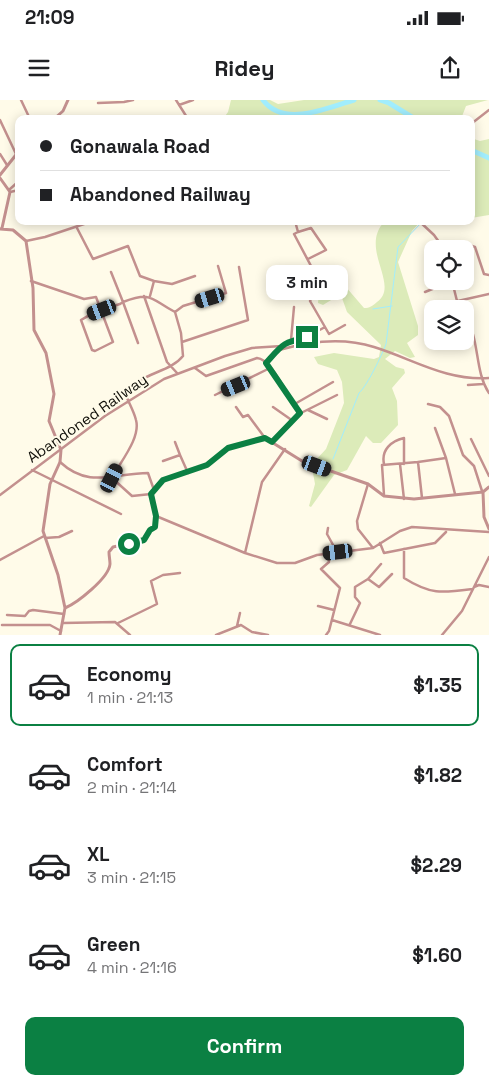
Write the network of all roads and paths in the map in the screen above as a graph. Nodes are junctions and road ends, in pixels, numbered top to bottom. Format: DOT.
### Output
graph roads {
  1 [pos="21,100"];
  2 [pos="68,100"];
  3 [pos="133,100"];
  4 [pos="176,100"];
  5 [pos="193,100"];
  6 [pos="124,101"];
  7 [pos="98,102"];
  8 [pos="179,105"];
  9 [pos="489,110"];
  10 [pos="28,115"];
  11 [pos="59,115"];
  12 [pos="185,115"];
  13 [pos="0,120"];
  14 [pos="475,121"];
  15 [pos="15,149"];
  16 [pos="0,154"];
  17 [pos="15,155"];
  18 [pos="7,165"];
  19 [pos="0,174"];
  20 [pos="15,185"];
  21 [pos="15,190"];
  22 [pos="10,191"];
  23 [pos="82,225"];
  24 [pos="296,225"];
  25 [pos="424,225"];
  26 [pos="1,228"];
  27 [pos="77,228"];
  28 [pos="298,232"];
  29 [pos="26,240"];
  30 [pos="437,240"];
  31 [pos="474,247"];
  32 [pos="308,259"];
  33 [pos="218,266"];
  34 [pos="239,267"];
  35 [pos="111,272"];
  36 [pos="489,275"];
  37 [pos="195,276"];
  38 [pos="31,281"];
  39 [pos="154,282"];
  40 [pos="430,290"];
  41 [pos="425,292"];
  42 [pos="489,294"];
  43 [pos="144,296"];
  44 [pos="150,296"];
  45 [pos="461,300"];
  46 [pos="122,302"];
  47 [pos="294,307"];
  48 [pos="102,310"];
  49 [pos="176,312"];
  50 [pos="345,325"];
  51 [pos="325,327"];
  52 [pos="291,340"];
  53 [pos="474,341"];
  54 [pos="182,342"];
  55 [pos="138,343"];
  56 [pos="282,346"];
  57 [pos="279,350"];
  58 [pos="266,363"];
  59 [pos="171,368"];
  60 [pos="194,368"];
  61 [pos="270,368"];
  62 [pos="177,373"];
  63 [pos="489,378"];
  64 [pos="482,379"];
  65 [pos="333,382"];
  66 [pos="483,384"];
  67 [pos="468,386"];
  68 [pos="489,393"];
  69 [pos="215,395"];
  70 [pos="337,395"];
  71 [pos="128,401"];
  72 [pos="428,404"];
  73 [pos="293,405"];
  74 [pos="236,407"];
  75 [pos="274,407"];
  76 [pos="308,410"];
  77 [pos="300,413"];
  78 [pos="327,419"];
  79 [pos="293,421"];
  80 [pos="435,428"];
  81 [pos="265,438"];
  82 [pos="470,439"];
  83 [pos="175,442"];
  84 [pos="272,442"];
  85 [pos="60,448"];
  86 [pos="285,449"];
  87 [pos="180,455"];
  88 [pos="446,458"];
  89 [pos="163,461"];
  90 [pos="60,462"];
  91 [pos="418,462"];
  92 [pos="384,464"];
  93 [pos="402,464"];
  94 [pos="32,470"];
  95 [pos="188,473"];
  96 [pos="489,476"];
  97 [pos="112,478"];
  98 [pos="52,480"];
  99 [pos="368,484"];
  100 [pos="489,487"];
  101 [pos="154,490"];
  102 [pos="482,491"];
  103 [pos="0,494"];
  104 [pos="151,494"];
  105 [pos="455,494"];
  106 [pos="384,496"];
  107 [pos="422,498"];
  108 [pos="404,499"];
  109 [pos="121,514"];
  110 [pos="156,516"];
  111 [pos="328,528"];
  112 [pos="72,531"];
  113 [pos="446,531"];
  114 [pos="489,531"];
  115 [pos="45,537"];
  116 [pos="380,543"];
  117 [pos="373,548"];
  118 [pos="404,549"];
  119 [pos="338,552"];
  120 [pos="245,553"];
  121 [pos="327,553"];
  122 [pos="489,557"];
  123 [pos="0,560"];
  124 [pos="381,564"];
  125 [pos="180,573"];
  126 [pos="392,574"];
  127 [pos="368,579"];
  128 [pos="489,587"];
  129 [pos="473,588"];
  130 [pos="318,606"];
  131 [pos="65,608"];
  132 [pos="334,610"];
  133 [pos="240,613"];
  134 [pos="64,614"];
  135 [pos="7,615"];
  136 [pos="332,620"];
  137 [pos="63,623"];
  138 [pos="118,623"];
  139 [pos="350,624"];
  140 [pos="2,625"];
  141 [pos="237,626"];
  142 [pos="61,633"];
  143 [pos="251,633"];
  144 [pos="130,635"];
  145 [pos="216,635"];
  146 [pos="268,635"];
  147 [pos="326,635"];
  148 [pos="380,635"];
  149 [pos="442,635"];
  1 -- 10 [label="street"];
  2 -- 11 [label="street"];
  3 -- 6 [label="street"];
  4 -- 8 [label="street"];
  5 -- 8 [label="street"];
  6 -- 7 [label="street"];
  8 -- 12 [label="street"];
  9 -- 14 [label="street"];
  13 -- 15 [label="street"];
  16 -- 18 [label="street"];
  17 -- 18 [label="street"];
  18 -- 19 [label="street"];
  19 -- 22 [label="street"];
  20 -- 22 [label="street"];
  21 -- 22 [label="street"];
  22 -- 26 [label="street"];
  23 -- 27 [label="street"];
  24 -- 28 [label="street"];
  25 -- 30 [label="street"];
  26 -- 29 [label="street"];
  27 -- 29 [label="street"];
  27 -- 39 [label="street"];
  28 -- 32 [label="street"];
  28 -- 32 [label="street"];
  29 -- 38 [label="street"];
  31 -- 36 [label="street"];
  32 -- 51 [label="street"];
  33 -- 49 [label="street"];
  34 -- 54 [label="street"];
  35 -- 46 [label="street"];
  37 -- 39 [label="street"];
  38 -- 48 [label="street"];
  38 -- 85 [label="street"];
  39 -- 44 [label="street"];
  40 -- 41 [label="street"];
  42 -- 45 [label="street"];
  43 -- 44 [label="street"];
  43 -- 46 [label="street"];
  43 -- 59 [label="street"];
  44 -- 49 [label="street"];
  46 -- 48 [label="street"];
  46 -- 55 [label="street"];
  47 -- 52 [label="street"];
  48 -- 48 [label="street"];
  49 -- 54 [label="street"];
  50 -- 51 [label="street"];
  51 -- 52 [label="street, Abandoned Railway"];
  52 -- 56 [label="street, Abandoned Railway"];
  53 -- 64 [label="street"];
  54 -- 59 [label="street"];
  56 -- 57 [label="street"];
  56 -- 60 [label="street, Abandoned Railway"];
  57 -- 58 [label="street"];
  57 -- 64 [label="street"];
  58 -- 60 [label="street"];
  58 -- 61 [label="street"];
  59 -- 62 [label="street"];
  59 -- 71 [label="street"];
  60 -- 62 [label="street, Abandoned Railway"];
  61 -- 69 [label="street"];
  61 -- 73 [label="street"];
  62 -- 71 [label="street, Abandoned Railway"];
  63 -- 64 [label="street"];
  64 -- 66 [label="street"];
  65 -- 73 [label="street"];
  66 -- 67 [label="street"];
  66 -- 68 [label="street"];
  70 -- 76 [label="street"];
  71 -- 85 [label="street, Abandoned Railway"];
  71 -- 97 [label="street"];
  72 -- 102 [label="street"];
  73 -- 77 [label="street"];
  74 -- 81 [label="street"];
  75 -- 79 [label="street"];
  76 -- 77 [label="street"];
  76 -- 78 [label="street"];
  77 -- 79 [label="street"];
  79 -- 84 [label="street"];
  80 -- 88 [label="street"];
  81 -- 84 [label="street"];
  81 -- 95 [label="street"];
  82 -- 96 [label="street"];
  83 -- 87 [label="street"];
  84 -- 86 [label="street"];
  85 -- 90 [label="street"];
  85 -- 94 [label="street, Abandoned Railway"];
  86 -- 99 [label="street"];
  86 -- 120 [label="street"];
  87 -- 89 [label="street"];
  87 -- 95 [label="street"];
  88 -- 91 [label="street"];
  88 -- 105 [label="street"];
  90 -- 97 [label="street"];
  90 -- 98 [label="street"];
  91 -- 93 [label="street"];
  91 -- 107 [label="street"];
  92 -- 93 [label="street"];
  92 -- 93 [label="street"];
  92 -- 106 [label="street"];
  93 -- 108 [label="street"];
  94 -- 98 [label="street"];
  94 -- 103 [label="street, Abandoned Railway"];
  95 -- 101 [label="street"];
  97 -- 101 [label="street"];
  97 -- 104 [label="street"];
  98 -- 109 [label="street"];
  98 -- 115 [label="street"];
  99 -- 106 [label="street"];
  99 -- 117 [label="street"];
  100 -- 102 [label="street"];
  101 -- 104 [label="street"];
  102 -- 105 [label="street"];
  102 -- 114 [label="street"];
  104 -- 110 [label="street"];
  105 -- 107 [label="street"];
  106 -- 108 [label="street"];
  107 -- 108 [label="street"];
  110 -- 120 [label="street"];
  110 -- 131 [label="street"];
  111 -- 119 [label="street"];
  112 -- 115 [label="street"];
  113 -- 114 [label="street"];
  113 -- 116 [label="street"];
  113 -- 118 [label="street"];
  115 -- 123 [label="street"];
  115 -- 131 [label="street"];
  116 -- 117 [label="street"];
  116 -- 118 [label="street"];
  117 -- 119 [label="street"];
  118 -- 129 [label="street"];
  119 -- 121 [label="street"];
  120 -- 121 [label="street"];
  121 -- 132 [label="street"];
  122 -- 129 [label="street"];
  124 -- 127 [label="street"];
  125 -- 138 [label="street"];
  126 -- 127 [label="street"];
  127 -- 139 [label="street"];
  128 -- 129 [label="street"];
  129 -- 149 [label="street"];
  130 -- 132 [label="street"];
  131 -- 134 [label="street"];
  132 -- 136 [label="street"];
  133 -- 141 [label="street"];
  134 -- 135 [label="street"];
  134 -- 137 [label="street"];
  136 -- 139 [label="street"];
  136 -- 147 [label="street"];
  137 -- 138 [label="street"];
  137 -- 142 [label="street"];
  138 -- 144 [label="street"];
  139 -- 148 [label="street"];
  140 -- 142 [label="street"];
  141 -- 143 [label="street"];
  141 -- 145 [label="street"];
  143 -- 146 [label="street"];
}
